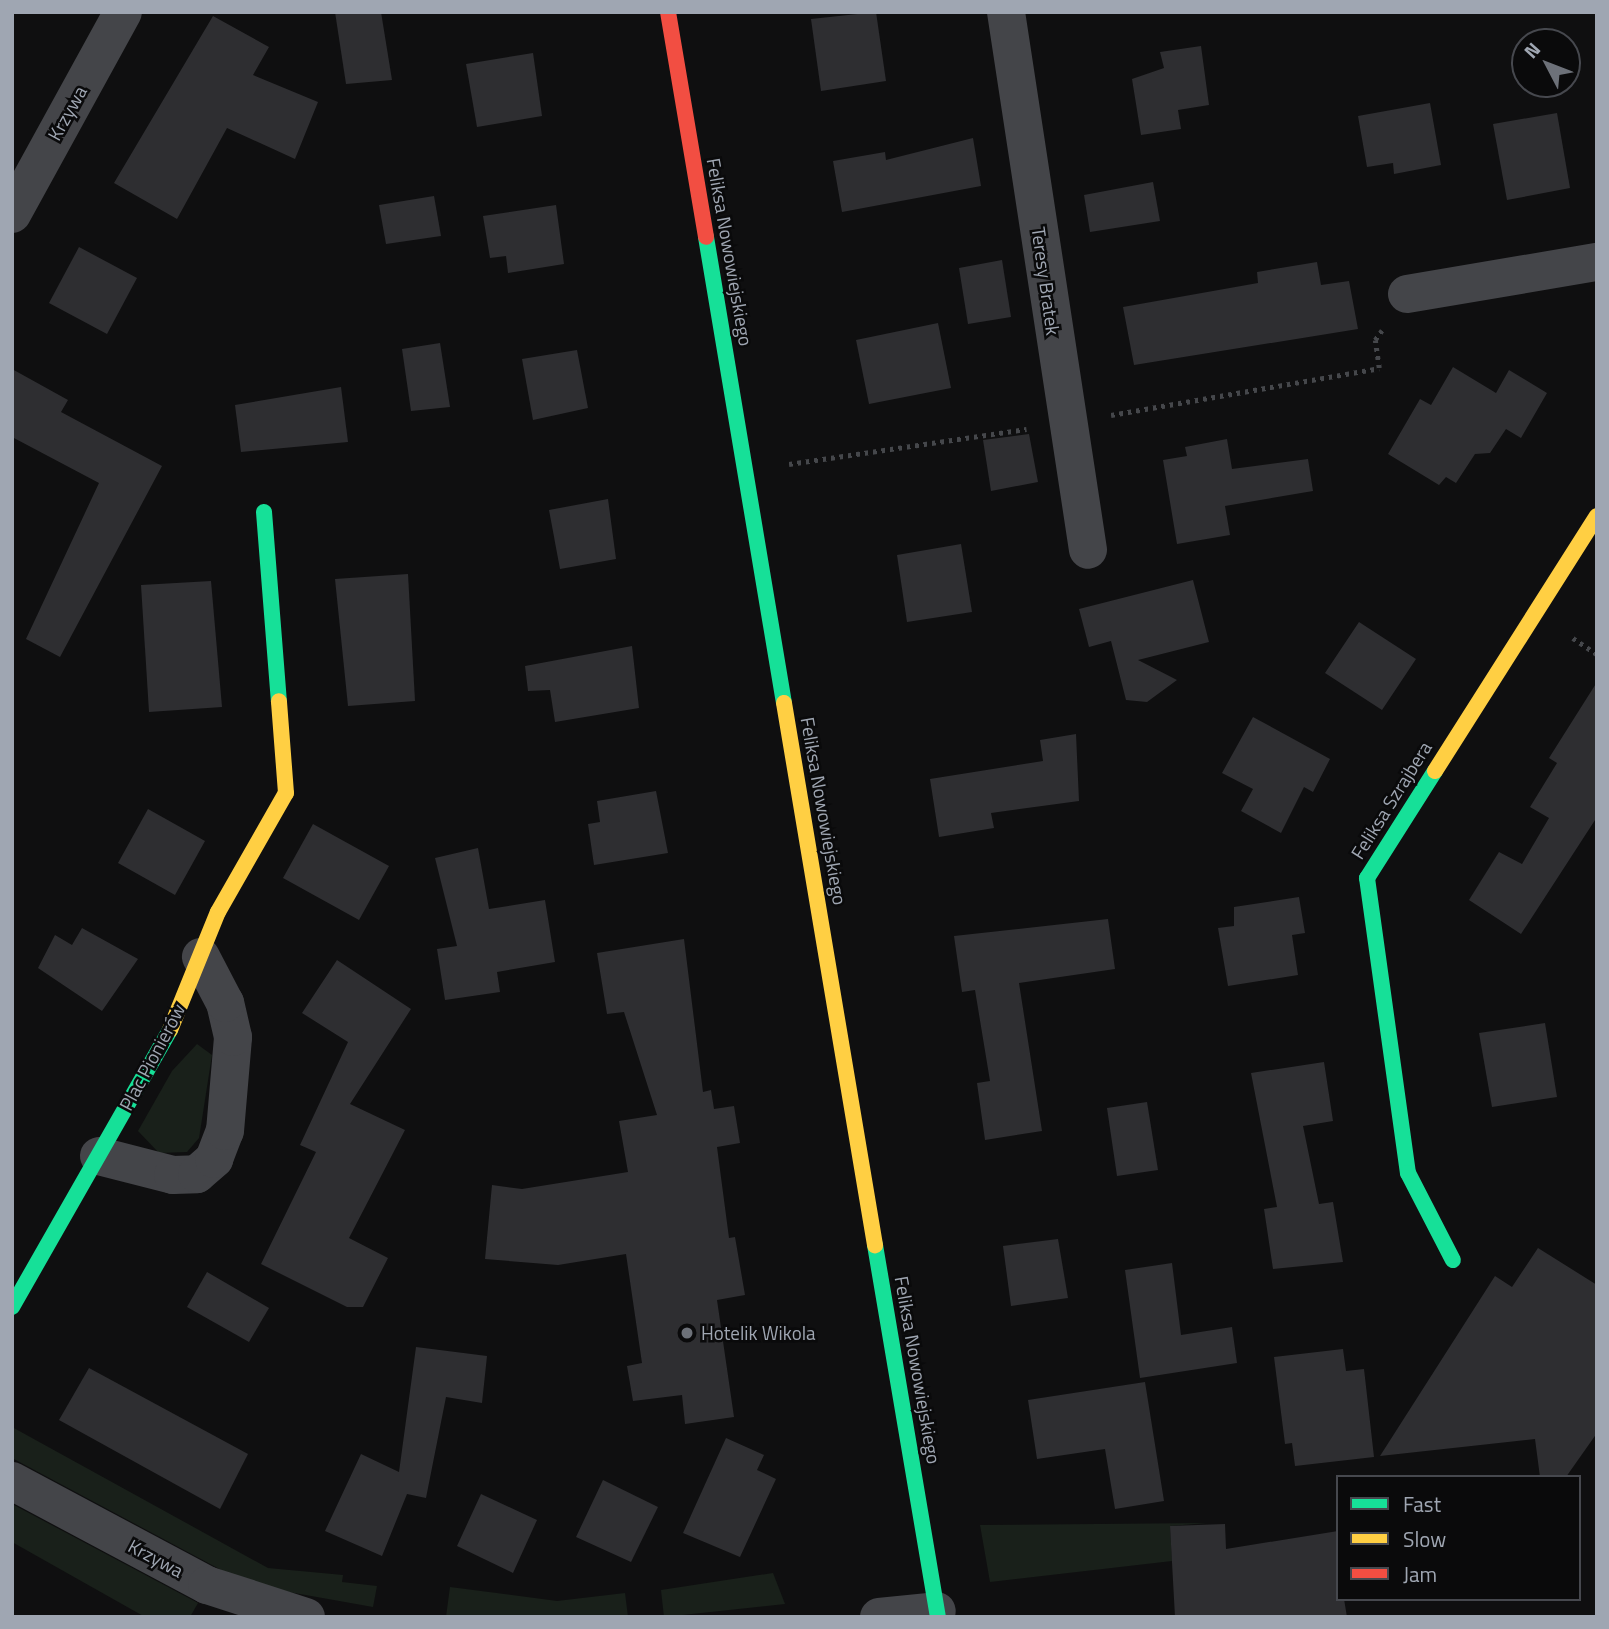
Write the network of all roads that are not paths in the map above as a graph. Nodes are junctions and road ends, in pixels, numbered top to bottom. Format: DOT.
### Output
graph roads {
  1 [pos="122,12"];
  2 [pos="668,12"];
  3 [pos="1006,12"];
  4 [pos="12,214"];
  5 [pos="1597,262"];
  6 [pos="1406,295"];
  7 [pos="264,512"];
  8 [pos="1597,516"];
  9 [pos="1088,550"];
  10 [pos="201,957"];
  11 [pos="99,1156"];
  12 [pos="1453,1260"];
  13 [pos="12,1307"];
  14 [pos="12,1481"];
  15 [pos="938,1614"];
  16 [pos="306,1617"];
  17 [pos="879,1617"];
  1 -- 4 [label="street, Krzywa"];
  2 -- 15 [label="street, Feliksa Nowowiejskiego"];
  3 -- 9 [label="street, Teresy Bratek"];
  5 -- 6 [label="street"];
  7 -- 10 [label="street, Plac Pionierów"];
  8 -- 12 [label="street, Feliksa Szrajbera"];
  10 -- 11 [label="street, Plac Pionierów"];
  10 -- 11 [label="street"];
  11 -- 13 [label="street, Plac Pionierów"];
  14 -- 16 [label="street, Krzywa"];
  15 -- 17 [label="street"];
}
